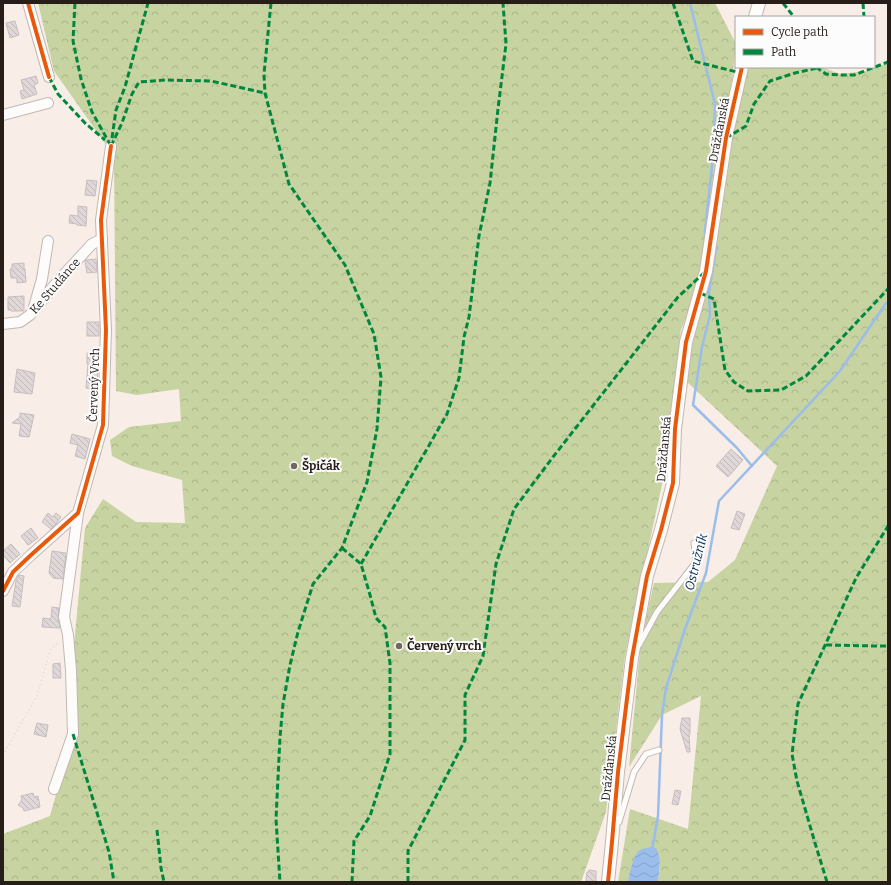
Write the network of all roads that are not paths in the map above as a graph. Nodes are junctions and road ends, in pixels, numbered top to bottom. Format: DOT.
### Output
graph roads {
  1 [pos="28,3"];
  2 [pos="759,3"];
  3 [pos="755,16"];
  4 [pos="742,68"];
  5 [pos="48,77"];
  6 [pos="48,103"];
  7 [pos="3,115"];
  8 [pos="111,146"];
  9 [pos="102,239"];
  10 [pos="48,241"];
  11 [pos="33,311"];
  12 [pos="3,324"];
  13 [pos="78,514"];
  14 [pos="694,543"];
  15 [pos="3,591"];
  16 [pos="632,658"];
  17 [pos="659,750"];
  18 [pos="54,789"];
  19 [pos="612,842"];
  20 [pos="608,882"];
  1 -- 5 [label="street"];
  2 -- 3 [label="street"];
  4 -- 16 [label="street, Drážďanská"];
  6 -- 7 [label="street"];
  8 -- 9 [label="street, Červený Vrch"];
  9 -- 11 [label="street, Ke Studánce"];
  9 -- 13 [label="street, Červený Vrch"];
  10 -- 11 [label="street"];
  11 -- 12 [label="street, Ke Studánce"];
  13 -- 15 [label="street"];
  13 -- 18 [label="street, Červený Vrch"];
  14 -- 16 [label="lane"];
  16 -- 19 [label="street, Drážďanská"];
  17 -- 19 [label="lane"];
  19 -- 20 [label="street, Drážďanská"];
}
